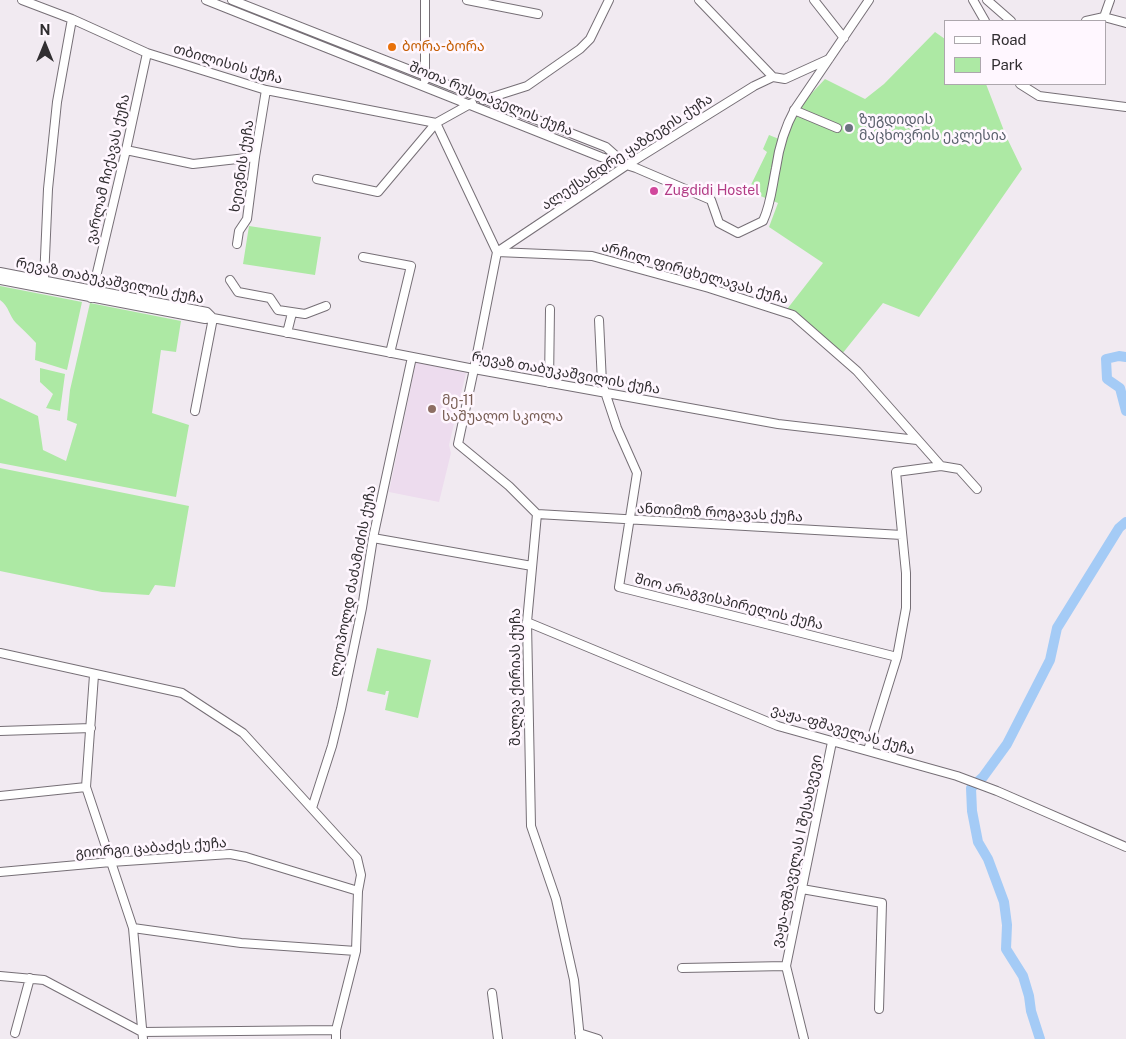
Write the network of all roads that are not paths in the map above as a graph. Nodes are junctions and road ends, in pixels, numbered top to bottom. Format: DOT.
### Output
graph roads {
  1 [pos="22,0"];
  2 [pos="206,0"];
  3 [pos="232,0"];
  4 [pos="425,0"];
  5 [pos="468,0"];
  6 [pos="609,0"];
  7 [pos="699,0"];
  8 [pos="814,0"];
  9 [pos="869,0"];
  10 [pos="973,0"];
  11 [pos="987,0"];
  12 [pos="1110,0"];
  13 [pos="538,14"];
  14 [pos="1104,16"];
  15 [pos="72,20"];
  16 [pos="984,20"];
  17 [pos="1011,20"];
  18 [pos="1090,20"];
  19 [pos="1126,23"];
  20 [pos="844,38"];
  21 [pos="147,53"];
  22 [pos="831,58"];
  23 [pos="425,76"];
  24 [pos="773,77"];
  25 [pos="1022,85"];
  26 [pos="424,86"];
  27 [pos="266,90"];
  28 [pos="484,100"];
  29 [pos="470,104"];
  30 [pos="1126,107"];
  31 [pos="794,110"];
  32 [pos="436,123"];
  33 [pos="837,128"];
  34 [pos="126,150"];
  35 [pos="255,157"];
  36 [pos="627,166"];
  37 [pos="317,179"];
  38 [pos="237,244"];
  39 [pos="497,252"];
  40 [pos="363,257"];
  41 [pos="0,272"];
  42 [pos="0,280"];
  43 [pos="44,280"];
  44 [pos="230,280"];
  45 [pos="92,294"];
  46 [pos="326,306"];
  47 [pos="550,310"];
  48 [pos="292,313"];
  49 [pos="213,318"];
  50 [pos="599,320"];
  51 [pos="287,333"];
  52 [pos="390,353"];
  53 [pos="412,357"];
  54 [pos="474,369"];
  55 [pos="549,383"];
  56 [pos="605,393"];
  57 [pos="195,412"];
  58 [pos="917,440"];
  59 [pos="941,466"];
  60 [pos="977,489"];
  61 [pos="537,514"];
  62 [pos="630,520"];
  63 [pos="902,535"];
  64 [pos="373,538"];
  65 [pos="532,566"];
  66 [pos="527,622"];
  67 [pos="0,654"];
  68 [pos="897,657"];
  69 [pos="94,675"];
  70 [pos="91,728"];
  71 [pos="0,731"];
  72 [pos="832,742"];
  73 [pos="868,750"];
  74 [pos="86,787"];
  75 [pos="0,796"];
  76 [pos="312,808"];
  77 [pos="1126,847"];
  78 [pos="111,862"];
  79 [pos="0,872"];
  80 [pos="802,889"];
  81 [pos="358,891"];
  82 [pos="133,928"];
  83 [pos="356,951"];
  84 [pos="786,966"];
  85 [pos="682,968"];
  86 [pos="0,976"];
  87 [pos="30,978"];
  88 [pos="492,993"];
  89 [pos="879,1009"];
  90 [pos="336,1030"];
  91 [pos="15,1032"];
  92 [pos="143,1035"];
  93 [pos="271,1035"];
  94 [pos="580,1036"];
  95 [pos="336,1039"];
  96 [pos="498,1039"];
  97 [pos="598,1039"];
  98 [pos="804,1039"];
  1 -- 15 [label="street, თბილისის ქუჩა"];
  2 -- 26 [label="street, შოთა რუსთაველის ქუჩა"];
  3 -- 23 [label="street, შოთა რუსთაველის ქუჩა"];
  4 -- 23 [label="street"];
  5 -- 13 [label="street"];
  6 -- 28 [label="street"];
  7 -- 24 [label="street"];
  8 -- 20 [label="street"];
  9 -- 20 [label="street"];
  10 -- 16 [label="street"];
  11 -- 17 [label="street"];
  12 -- 14 [label="street"];
  14 -- 18 [label="street"];
  14 -- 19 [label="street"];
  15 -- 21 [label="street, თბილისის ქუჩა"];
  15 -- 43 [label="street"];
  20 -- 22 [label="street"];
  21 -- 27 [label="street, თბილისის ქუჩა"];
  21 -- 34 [label="street, ვარლამ ჩიქავას ქუჩა"];
  22 -- 24 [label="street"];
  22 -- 31 [label="street"];
  23 -- 26 [label="street"];
  23 -- 28 [label="street, შოთა რუსთაველის ქუჩა"];
  24 -- 36 [label="street, ალექსანდრე ყაზბეგის ქუჩა"];
  25 -- 30 [label="street"];
  26 -- 29 [label="street, შოთა რუსთაველის ქუჩა"];
  27 -- 32 [label="street, თბილისის ქუჩა"];
  27 -- 35 [label="street, ხეივნის ქუჩა"];
  28 -- 29 [label="street"];
  28 -- 36 [label="street, შოთა რუსთაველის ქუჩა"];
  29 -- 32 [label="street"];
  29 -- 36 [label="street, შოთა რუსთაველის ქუჩა"];
  31 -- 33 [label="street"];
  31 -- 36 [label="street, შოთა რუსთაველის ქუჩა"];
  32 -- 37 [label="street"];
  32 -- 39 [label="street"];
  34 -- 35 [label="street"];
  34 -- 45 [label="street, ვარლამ ჩიქავას ქუჩა"];
  35 -- 38 [label="street, ხეივნის ქუჩა"];
  36 -- 39 [label="street, ალექსანდრე ყაზბეგის ქუჩა"];
  39 -- 54 [label="street"];
  39 -- 58 [label="street, არჩილ ფირცხელავას ქუჩა"];
  40 -- 52 [label="street"];
  41 -- 43 [label="street, რევაზ თაბუკაშვილის ქუჩა"];
  42 -- 45 [label="street, რევაზ თაბუკაშვილის ქუჩა"];
  43 -- 45 [label="street, რევაზ თაბუკაშვილის ქუჩა"];
  44 -- 48 [label="street"];
  45 -- 49 [label="street, რევაზ თაბუკაშვილის ქუჩა"];
  46 -- 48 [label="street"];
  47 -- 55 [label="street"];
  48 -- 51 [label="street"];
  49 -- 51 [label="street, რევაზ თაბუკაშვილის ქუჩა"];
  49 -- 57 [label="street"];
  50 -- 56 [label="street"];
  51 -- 52 [label="street, რევაზ თაბუკაშვილის ქუჩა"];
  52 -- 53 [label="street, რევაზ თაბუკაშვილის ქუჩა"];
  53 -- 54 [label="street, რევაზ თაბუკაშვილის ქუჩა"];
  53 -- 64 [label="street, ლეოპოლდ ძაძამიძის ქუჩა"];
  54 -- 55 [label="street, რევაზ თაბუკაშვილის ქუჩა"];
  54 -- 61 [label="street"];
  55 -- 56 [label="street, რევაზ თაბუკაშვილის ქუჩა"];
  56 -- 58 [label="street, რევაზ თაბუკაშვილის ქუჩა"];
  56 -- 62 [label="street"];
  58 -- 59 [label="street, არჩილ ფირცხელავას ქუჩა"];
  59 -- 60 [label="street"];
  59 -- 63 [label="street"];
  61 -- 62 [label="street, ანთიმოზ როგავას ქუჩა"];
  61 -- 65 [label="street, შალვა ქირიას ქუჩა"];
  62 -- 63 [label="street, ანთიმოზ როგავას ქუჩა"];
  62 -- 68 [label="street, შიო არაგვისპირელის ქუჩა"];
  63 -- 68 [label="street"];
  64 -- 65 [label="street"];
  64 -- 76 [label="street, ლეოპოლდ ძაძამიძის ქუჩა"];
  65 -- 66 [label="street, შალვა ქირიას ქუჩა"];
  66 -- 72 [label="street, ვაჟა-ფშაველას ქუჩა"];
  66 -- 94 [label="street, შალვა ქირიას ქუჩა"];
  67 -- 69 [label="street"];
  68 -- 73 [label="street"];
  69 -- 70 [label="street"];
  69 -- 76 [label="street"];
  70 -- 71 [label="street"];
  70 -- 74 [label="street"];
  72 -- 73 [label="street, ვაჟა-ფშაველას ქუჩა"];
  72 -- 80 [label="street, ვაჟა-ფშაველას I შესახვევი"];
  73 -- 77 [label="street, ვაჟა-ფშაველას ქუჩა"];
  74 -- 75 [label="street"];
  74 -- 78 [label="street"];
  76 -- 81 [label="street"];
  78 -- 79 [label="street, გიორგი ცაბაძეს ქუჩა"];
  78 -- 81 [label="street, გიორგი ცაბაძეს ქუჩა"];
  78 -- 82 [label="street"];
  80 -- 84 [label="street, ვაჟა-ფშაველას I შესახვევი"];
  80 -- 89 [label="street"];
  81 -- 83 [label="street"];
  82 -- 83 [label="street"];
  82 -- 92 [label="street"];
  83 -- 90 [label="street"];
  84 -- 85 [label="street, ვაჟა-ფშაველას I შესახვევი"];
  84 -- 98 [label="street, ვაჟა-ფშაველას I შესახვევი"];
  86 -- 87 [label="street"];
  87 -- 91 [label="street"];
  87 -- 92 [label="street"];
  88 -- 96 [label="street"];
  90 -- 93 [label="street"];
  90 -- 95 [label="street"];
  92 -- 93 [label="street"];
  94 -- 97 [label="street"];
}
